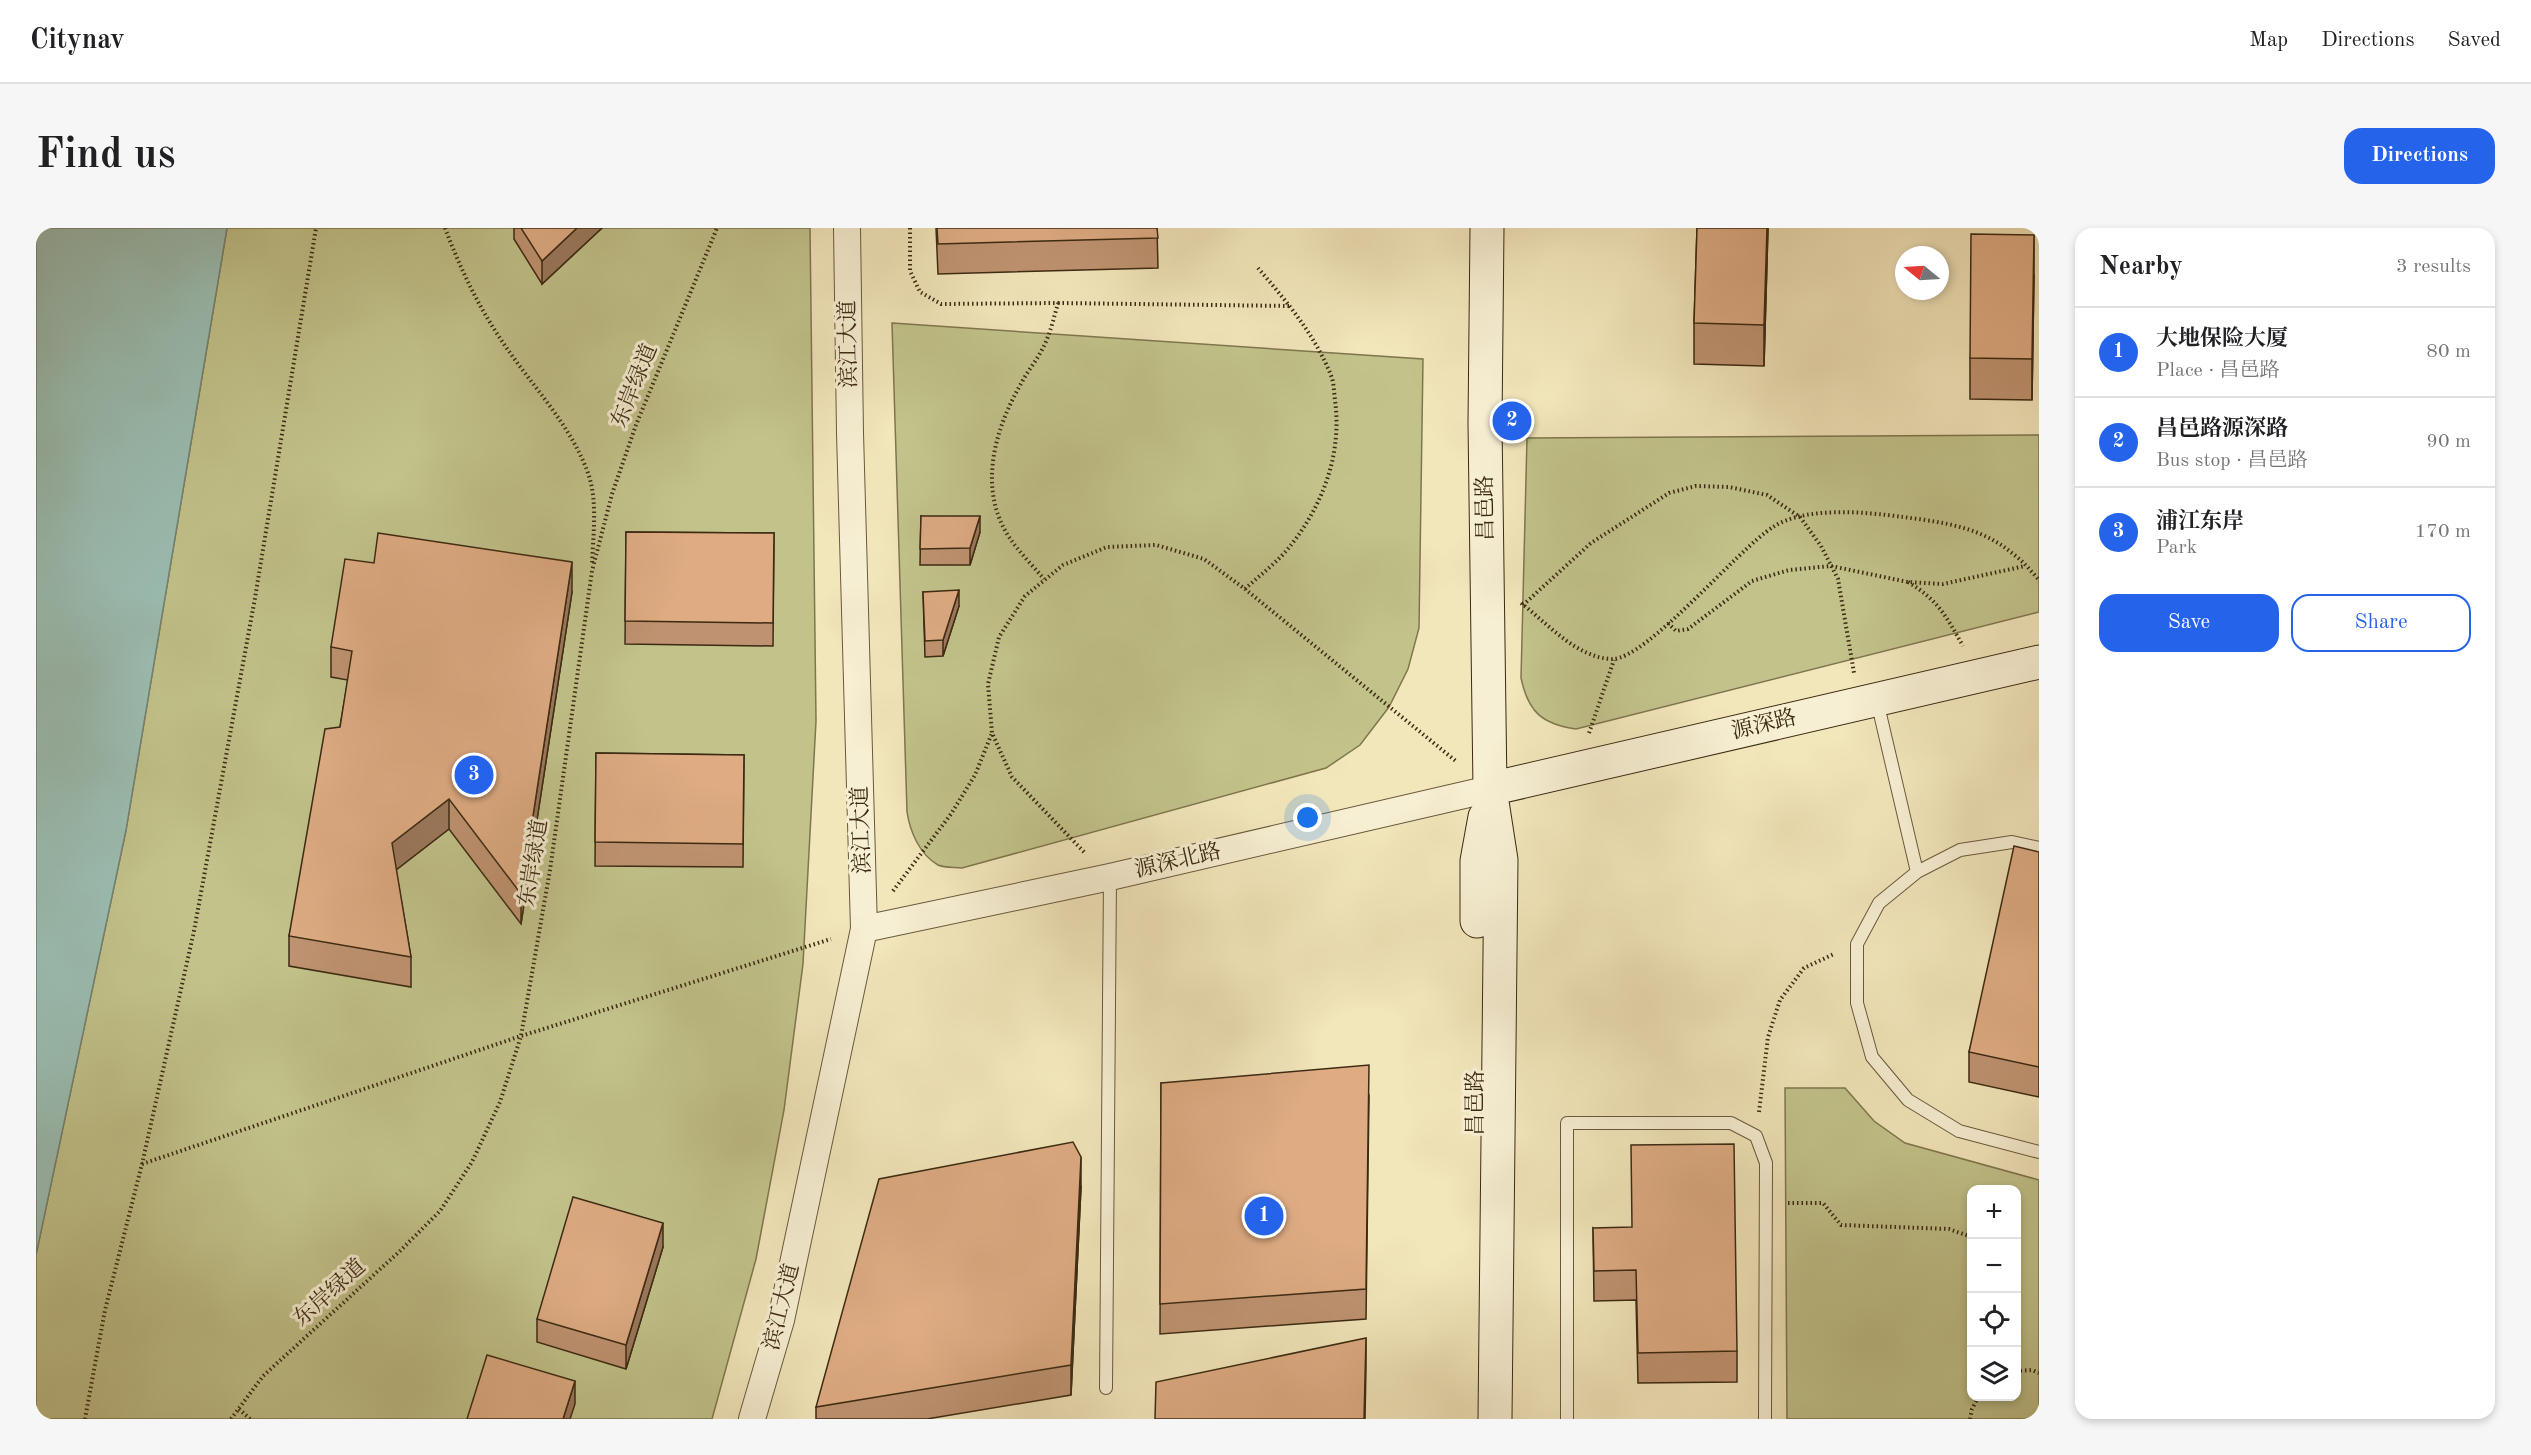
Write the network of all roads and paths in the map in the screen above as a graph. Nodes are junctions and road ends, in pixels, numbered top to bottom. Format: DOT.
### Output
graph roads {
  1 [pos="316,228"];
  2 [pos="445,228"];
  3 [pos="717,228"];
  4 [pos="847,228"];
  5 [pos="910,228"];
  6 [pos="1487,228"];
  7 [pos="1258,268"];
  8 [pos="1058,303"];
  9 [pos="1291,306"];
  10 [pos="1800,517"];
  11 [pos="1831,566"];
  12 [pos="2025,566"];
  13 [pos="592,571"];
  14 [pos="1487,577"];
  15 [pos="1044,579"];
  16 [pos="2039,580"];
  17 [pos="1908,582"];
  18 [pos="1245,589"];
  19 [pos="1523,605"];
  20 [pos="1668,623"];
  21 [pos="1614,660"];
  22 [pos="2039,662"];
  23 [pos="1980,676"];
  24 [pos="1868,701"];
  25 [pos="992,733"];
  26 [pos="1577,768"];
  27 [pos="1490,789"];
  28 [pos="2039,848"];
  29 [pos="1917,872"];
  30 [pos="1110,877"];
  31 [pos="864,929"];
  32 [pos="1857,944"];
  33 [pos="520,1036"];
  34 [pos="1756,1136"];
  35 [pos="2039,1152"];
  36 [pos="142,1164"];
  37 [pos="1766,1204"];
  38 [pos="1967,1235"];
  39 [pos="2021,1371"];
  40 [pos="2039,1373"];
  41 [pos="1106,1388"];
  42 [pos="1976,1401"];
  43 [pos="239,1409"];
  44 [pos="85,1419"];
  45 [pos="231,1419"];
  46 [pos="250,1419"];
  47 [pos="752,1419"];
  48 [pos="1472,1419"];
  49 [pos="1495,1419"];
  50 [pos="1567,1419"];
  51 [pos="1765,1419"];
  52 [pos="1970,1419"];
  1 -- 36 [label="path"];
  2 -- 13 [label="path"];
  3 -- 13 [label="path, 东岸绿道"];
  4 -- 31 [label="street, 滨江大道"];
  5 -- 8 [label="path"];
  6 -- 14 [label="main road, 昌邑路"];
  7 -- 9 [label="path"];
  8 -- 9 [label="path"];
  8 -- 15 [label="path"];
  9 -- 18 [label="path"];
  10 -- 11 [label="path"];
  10 -- 12 [label="path"];
  10 -- 19 [label="path"];
  10 -- 20 [label="path"];
  11 -- 17 [label="path"];
  11 -- 20 [label="path"];
  11 -- 24 [label="path"];
  12 -- 16 [label="path"];
  12 -- 17 [label="path"];
  13 -- 33 [label="path, 东岸绿道"];
  14 -- 19 [label="path"];
  14 -- 27 [label="main road, 昌邑路"];
  15 -- 18 [label="path"];
  15 -- 25 [label="path"];
  17 -- 23 [label="path"];
  18 -- 27 [label="path"];
  19 -- 21 [label="path"];
  20 -- 21 [label="path"];
  21 -- 26 [label="path"];
  22 -- 23 [label="main road, 源深路"];
  23 -- 24 [label="main road, 源深路"];
  24 -- 26 [label="main road, 源深路"];
  24 -- 29 [label="lane"];
  25 -- 30 [label="path"];
  25 -- 31 [label="path"];
  26 -- 27 [label="main road, 源深路"];
  27 -- 30 [label="street, 源深北路"];
  27 -- 48 [label="main road, 昌邑路"];
  27 -- 49 [label="main road, 昌邑路"];
  28 -- 29 [label="lane"];
  29 -- 32 [label="lane"];
  30 -- 31 [label="street, 源深北路"];
  30 -- 41 [label="lane"];
  31 -- 33 [label="path"];
  31 -- 47 [label="street, 滨江大道"];
  32 -- 34 [label="path"];
  32 -- 35 [label="lane"];
  33 -- 36 [label="path"];
  33 -- 43 [label="path, 东岸绿道"];
  34 -- 37 [label="lane"];
  34 -- 50 [label="lane"];
  36 -- 44 [label="path"];
  37 -- 38 [label="path"];
  37 -- 51 [label="lane"];
  39 -- 40 [label="path"];
  42 -- 52 [label="path"];
  43 -- 45 [label="path, 东岸绿道"];
  43 -- 46 [label="path"];
}
